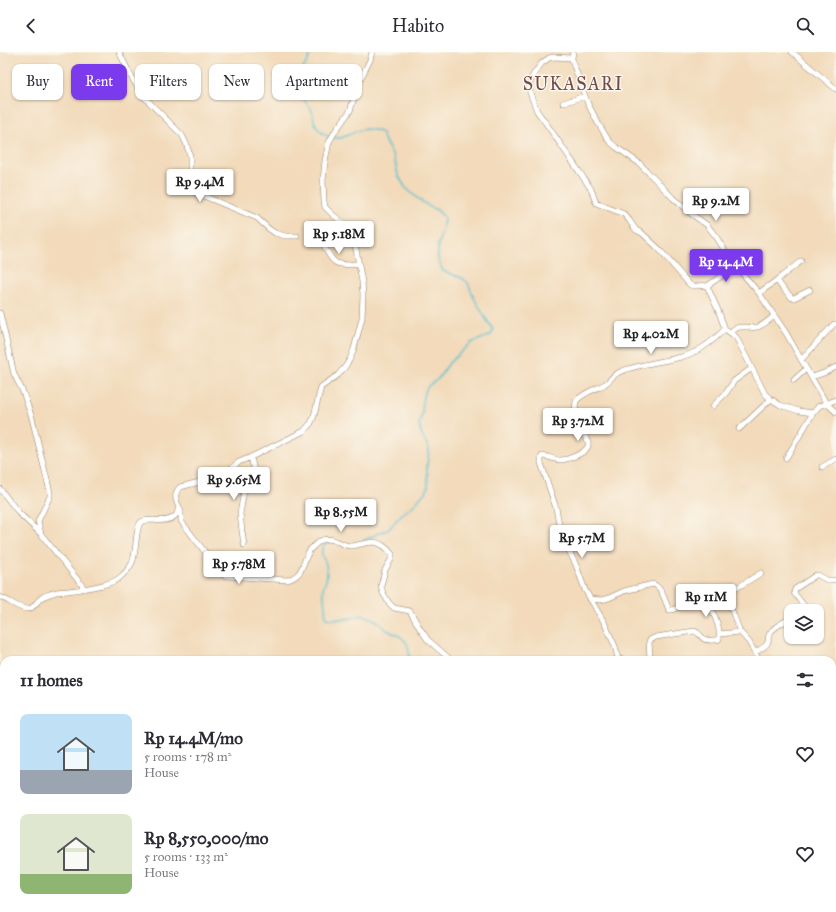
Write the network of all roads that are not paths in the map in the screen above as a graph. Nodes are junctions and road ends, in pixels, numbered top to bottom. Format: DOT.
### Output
graph roads {
  1 [pos="119,52"];
  2 [pos="372,52"];
  3 [pos="573,52"];
  4 [pos="792,52"];
  5 [pos="572,58"];
  6 [pos="836,89"];
  7 [pos="584,96"];
  8 [pos="563,102"];
  9 [pos="297,236"];
  10 [pos="322,242"];
  11 [pos="801,261"];
  12 [pos="359,264"];
  13 [pos="736,266"];
  14 [pos="777,280"];
  15 [pos="707,286"];
  16 [pos="810,290"];
  17 [pos="758,293"];
  18 [pos="0,313"];
  19 [pos="774,316"];
  20 [pos="836,324"];
  21 [pos="724,329"];
  22 [pos="730,332"];
  23 [pos="801,360"];
  24 [pos="836,367"];
  25 [pos="752,368"];
  26 [pos="806,369"];
  27 [pos="812,377"];
  28 [pos="794,380"];
  29 [pos="771,399"];
  30 [pos="836,400"];
  31 [pos="826,403"];
  32 [pos="713,406"];
  33 [pos="836,412"];
  34 [pos="813,413"];
  35 [pos="739,429"];
  36 [pos="251,457"];
  37 [pos="786,458"];
  38 [pos="836,460"];
  39 [pos="822,467"];
  40 [pos="0,489"];
  41 [pos="179,507"];
  42 [pos="41,534"];
  43 [pos="244,544"];
  44 [pos="761,573"];
  45 [pos="836,580"];
  46 [pos="85,589"];
  47 [pos="0,598"];
  48 [pos="707,598"];
  49 [pos="590,599"];
  50 [pos="802,604"];
  51 [pos="731,608"];
  52 [pos="784,623"];
  53 [pos="740,632"];
  54 [pos="720,634"];
  55 [pos="755,652"];
  56 [pos="446,656"];
  57 [pos="617,656"];
  58 [pos="650,656"];
  59 [pos="757,656"];
  1 -- 9 [label="street"];
  2 -- 12 [label="street"];
  3 -- 5 [label="street"];
  4 -- 6 [label="street"];
  5 -- 7 [label="street"];
  5 -- 15 [label="street"];
  7 -- 8 [label="street"];
  7 -- 13 [label="street"];
  10 -- 12 [label="street"];
  11 -- 14 [label="street"];
  12 -- 36 [label="street"];
  13 -- 15 [label="street"];
  13 -- 17 [label="street"];
  14 -- 16 [label="street"];
  14 -- 17 [label="street"];
  15 -- 21 [label="street"];
  17 -- 19 [label="street"];
  18 -- 42 [label="street"];
  19 -- 22 [label="street"];
  19 -- 23 [label="street"];
  20 -- 23 [label="street"];
  21 -- 22 [label="street"];
  21 -- 49 [label="street"];
  22 -- 25 [label="street"];
  23 -- 26 [label="street"];
  24 -- 27 [label="street"];
  25 -- 29 [label="street"];
  25 -- 32 [label="street"];
  26 -- 27 [label="street"];
  26 -- 28 [label="street"];
  27 -- 31 [label="street"];
  29 -- 34 [label="street"];
  29 -- 35 [label="street"];
  30 -- 31 [label="street"];
  31 -- 33 [label="street"];
  31 -- 34 [label="street"];
  34 -- 37 [label="street"];
  36 -- 41 [label="street"];
  36 -- 43 [label="street"];
  38 -- 39 [label="street"];
  40 -- 42 [label="street"];
  41 -- 46 [label="street"];
  41 -- 56 [label="street"];
  42 -- 46 [label="street"];
  44 -- 48 [label="street"];
  45 -- 50 [label="street"];
  46 -- 47 [label="street"];
  48 -- 49 [label="street"];
  48 -- 54 [label="street"];
  49 -- 57 [label="street"];
  51 -- 53 [label="street"];
  52 -- 55 [label="street"];
  53 -- 54 [label="street"];
  53 -- 55 [label="street"];
  54 -- 58 [label="street"];
  55 -- 59 [label="street"];
}
